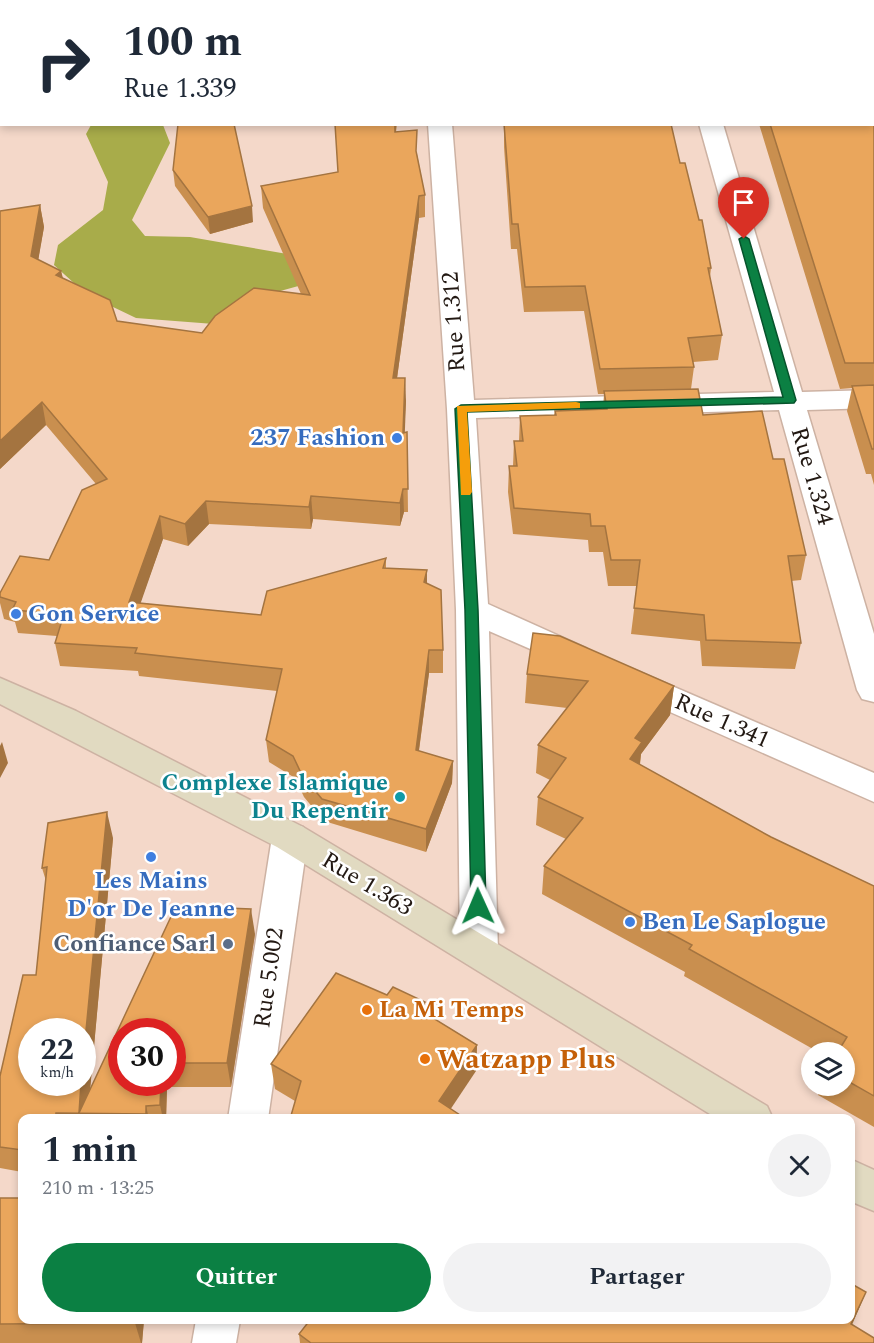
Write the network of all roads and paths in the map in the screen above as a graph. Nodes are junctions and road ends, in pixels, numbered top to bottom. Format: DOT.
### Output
graph roads {
  1 [pos="440,126"];
  2 [pos="712,126"];
  3 [pos="874,399"];
  4 [pos="790,400"];
  5 [pos="461,409"];
  6 [pos="472,610"];
  7 [pos="0,690"];
  8 [pos="874,690"];
  9 [pos="874,788"];
  10 [pos="290,837"];
  11 [pos="479,952"];
  12 [pos="249,1114"];
  13 [pos="745,1114"];
  14 [pos="855,1181"];
  15 [pos="874,1192"];
  16 [pos="217,1324"];
  17 [pos="214,1343"];
  1 -- 5 [label="street, Rue 1.312"];
  2 -- 4 [label="street, Rue 1.324"];
  3 -- 4 [label="street"];
  4 -- 5 [label="street"];
  4 -- 8 [label="street, Rue 1.324"];
  5 -- 6 [label="street, Rue 1.312"];
  6 -- 9 [label="street, Rue 1.341"];
  6 -- 11 [label="street, Rue 1.312"];
  7 -- 10 [label="main road, Rue 1.363"];
  10 -- 11 [label="main road, Rue 1.363"];
  10 -- 12 [label="street, Rue 5.002"];
  11 -- 13 [label="main road, Rue 1.363"];
  14 -- 15 [label="main road"];
  16 -- 17 [label="street"];
}
